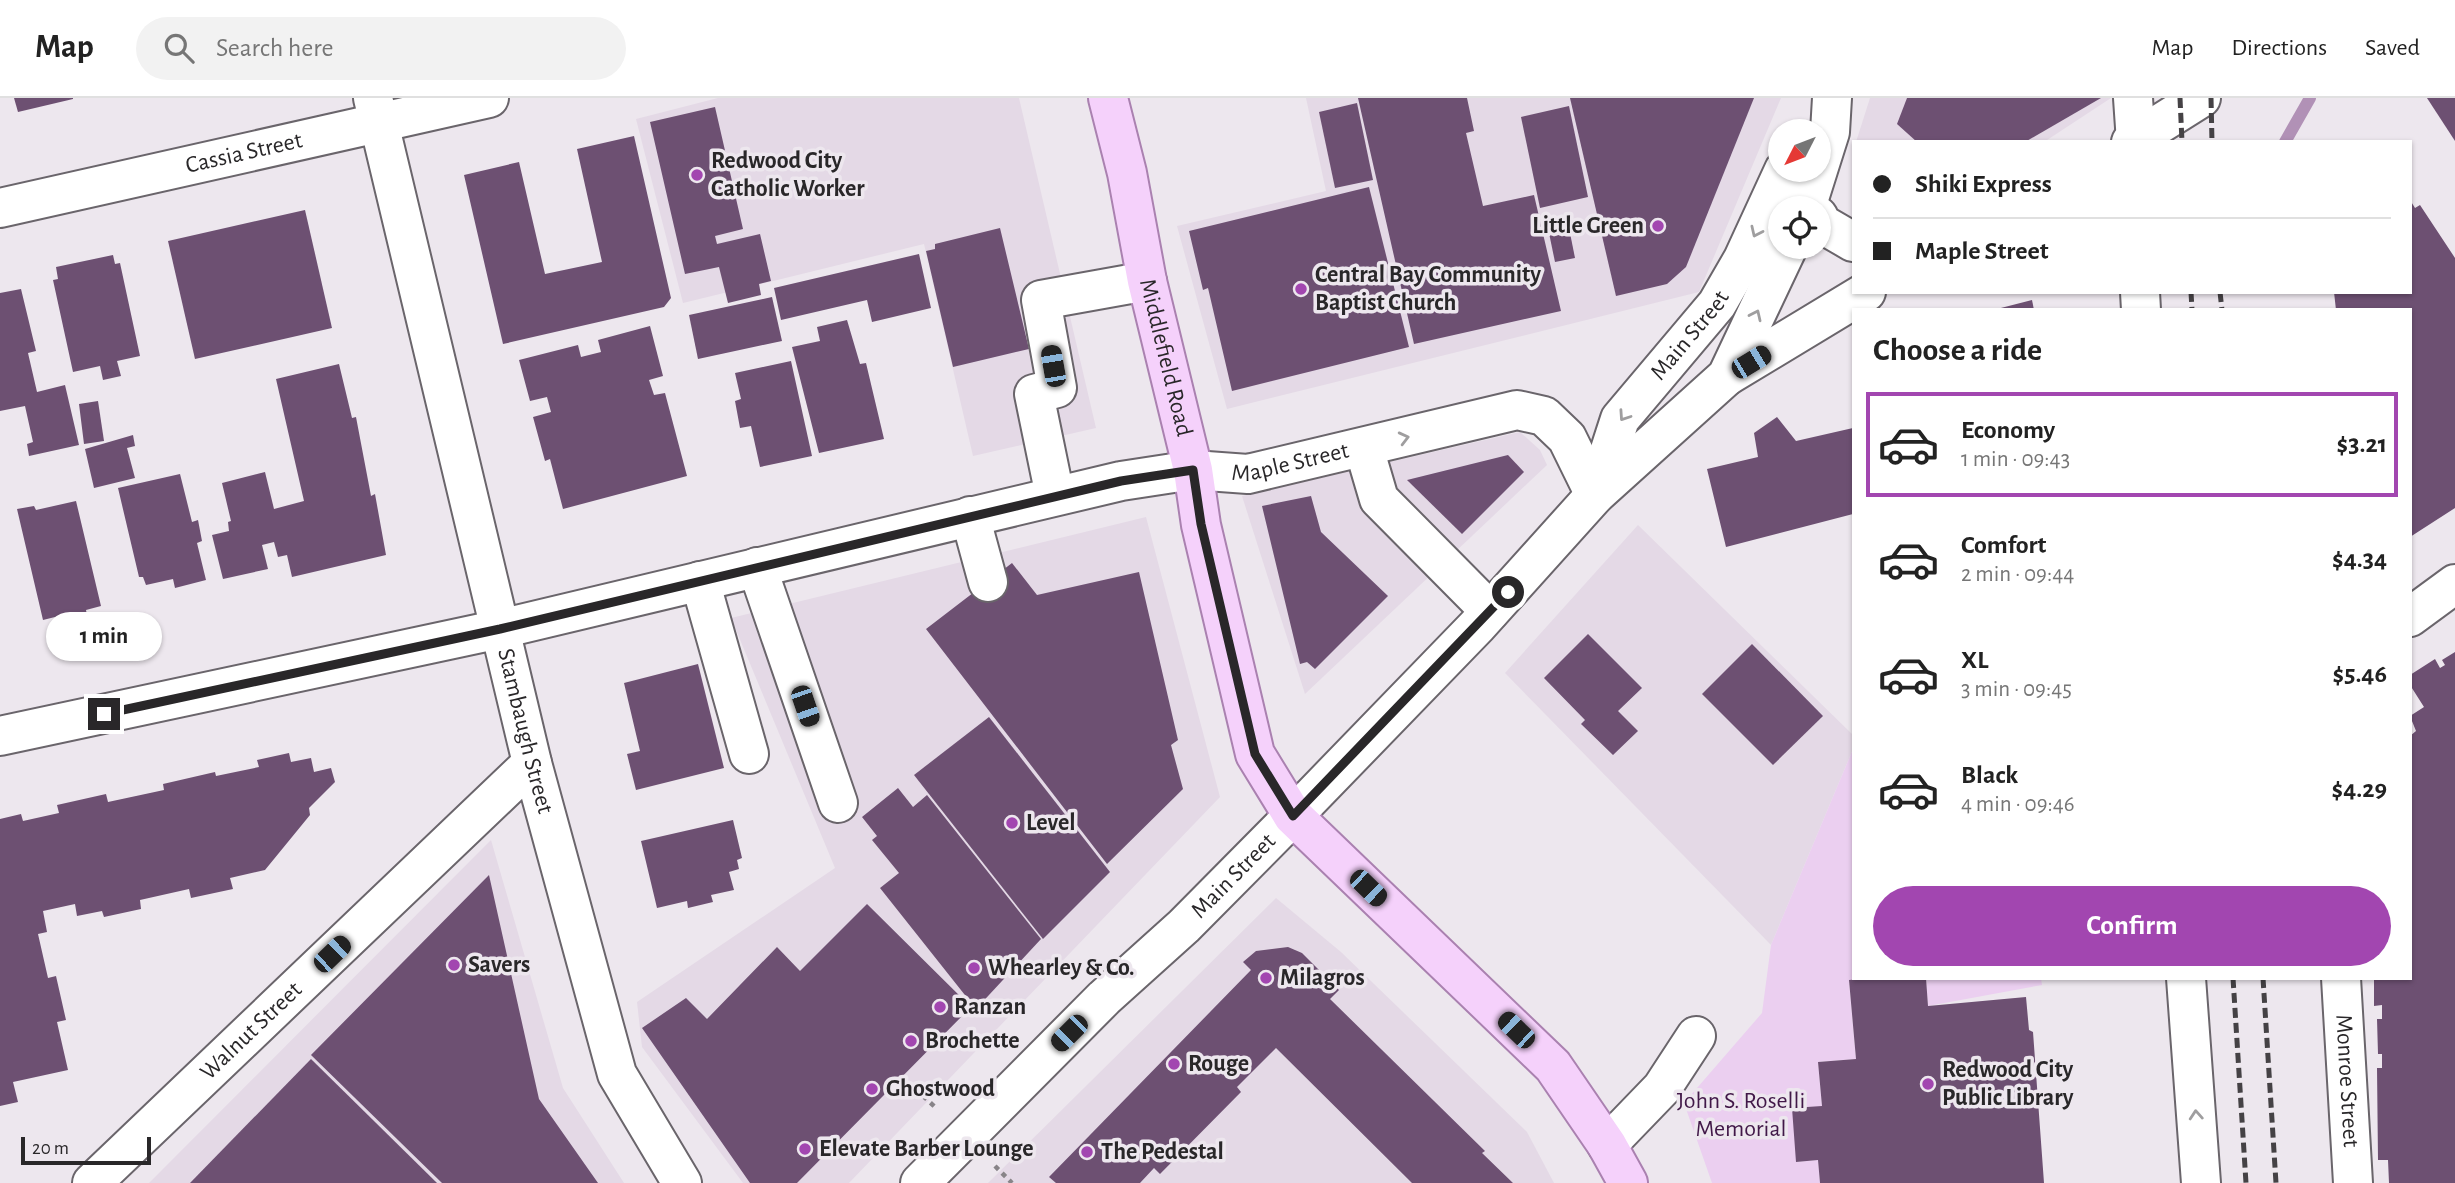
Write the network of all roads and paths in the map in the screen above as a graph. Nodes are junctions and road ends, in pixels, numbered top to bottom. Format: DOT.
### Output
graph roads {
  1 [pos="489,98"];
  2 [pos="1108,98"];
  3 [pos="1824,98"];
  4 [pos="1832,98"];
  5 [pos="2133,98"];
  6 [pos="2201,98"];
  7 [pos="376,111"];
  8 [pos="1810,119"];
  9 [pos="2134,140"];
  10 [pos="2136,140"];
  11 [pos="1778,182"];
  12 [pos="1815,196"];
  13 [pos="0,208"];
  14 [pos="1831,229"];
  15 [pos="1852,241"];
  16 [pos="1782,259"];
  17 [pos="1147,281"];
  18 [pos="1863,294"];
  19 [pos="1727,376"];
  20 [pos="1364,448"];
  21 [pos="1193,470"];
  22 [pos="1595,495"];
  23 [pos="1055,496"];
  24 [pos="970,516"];
  25 [pos="757,567"];
  26 [pos="700,581"];
  27 [pos="988,582"];
  28 [pos="2455,584"];
  29 [pos="1490,611"];
  30 [pos="2412,616"];
  31 [pos="500,629"];
  32 [pos="0,736"];
  33 [pos="749,754"];
  34 [pos="532,762"];
  35 [pos="838,803"];
  36 [pos="1293,816"];
  37 [pos="2186,980"];
  38 [pos="2341,980"];
  39 [pos="1696,1036"];
  40 [pos="923,1096"];
  41 [pos="935,1107"];
  42 [pos="1607,1145"];
  43 [pos="995,1165"];
  44 [pos="92,1183"];
  45 [pos="682,1183"];
  46 [pos="920,1183"];
  47 [pos="1012,1183"];
  48 [pos="1628,1183"];
  49 [pos="2202,1183"];
  50 [pos="2353,1183"];
  1 -- 7 [label="street, Cassia Street"];
  2 -- 17 [label="main road, Middlefield Road"];
  3 -- 8 [label="street"];
  4 -- 12 [label="street"];
  5 -- 9 [label="street"];
  6 -- 10 [label="street"];
  7 -- 13 [label="street, Cassia Street"];
  7 -- 31 [label="street, Stambaugh Street"];
  11 -- 22 [label="street, Main Street, one-way"];
  14 -- 15 [label="street"];
  19 -- 16 [label="street, Main Street, one-way"];
  17 -- 21 [label="main road, Middlefield Road"];
  17 -- 23 [label="street"];
  18 -- 19 [label="street"];
  19 -- 22 [label="street, Main Street"];
  20 -- 21 [label="street, Maple Street"];
  20 -- 22 [label="street, Maple Street, one-way"];
  20 -- 29 [label="street"];
  21 -- 23 [label="street, Maple Street"];
  21 -- 36 [label="main road, Middlefield Road"];
  22 -- 29 [label="street, Main Street"];
  23 -- 24 [label="street, Maple Street"];
  24 -- 25 [label="street, Maple Street"];
  24 -- 27 [label="street"];
  25 -- 26 [label="street, Maple Street"];
  25 -- 35 [label="street"];
  26 -- 31 [label="street, Maple Street"];
  26 -- 33 [label="street"];
  28 -- 30 [label="street"];
  29 -- 36 [label="street, Main Street"];
  31 -- 32 [label="street, Maple Street"];
  31 -- 34 [label="street, Stambaugh Street"];
  34 -- 44 [label="street, Walnut Street"];
  34 -- 45 [label="street, Stambaugh Street"];
  36 -- 42 [label="main road, Middlefield Road"];
  36 -- 46 [label="street, Main Street"];
  49 -- 37 [label="street, one-way"];
  38 -- 50 [label="street, Monroe Street"];
  39 -- 42 [label="street"];
  40 -- 41 [label="path"];
  42 -- 48 [label="main road, Middlefield Road"];
  43 -- 47 [label="path"];
}
